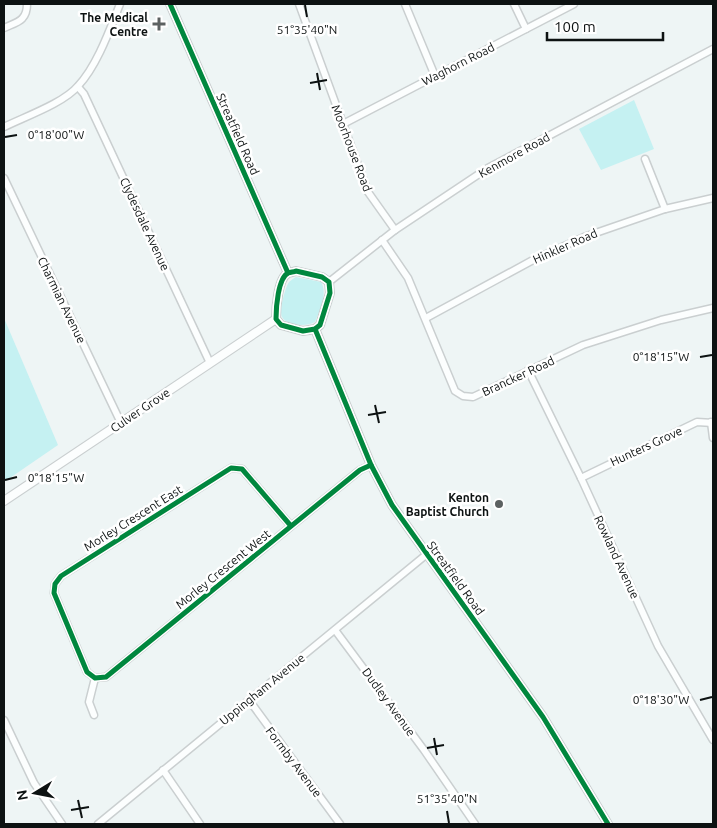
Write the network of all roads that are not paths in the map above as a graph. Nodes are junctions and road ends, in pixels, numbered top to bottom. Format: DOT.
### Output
graph roads {
  1 [pos="27,4"];
  2 [pos="120,4"];
  3 [pos="170,4"];
  4 [pos="300,4"];
  5 [pos="405,4"];
  6 [pos="514,4"];
  7 [pos="574,4"];
  8 [pos="4,28"];
  9 [pos="526,29"];
  10 [pos="713,49"];
  11 [pos="435,76"];
  12 [pos="78,87"];
  13 [pos="343,124"];
  14 [pos="4,127"];
  15 [pos="645,159"];
  16 [pos="4,178"];
  17 [pos="713,198"];
  18 [pos="665,209"];
  19 [pos="395,230"];
  20 [pos="382,240"];
  21 [pos="288,273"];
  22 [pos="329,282"];
  23 [pos="713,308"];
  24 [pos="426,318"];
  25 [pos="276,319"];
  26 [pos="314,329"];
  27 [pos="210,363"];
  28 [pos="528,370"];
  29 [pos="121,423"];
  30 [pos="712,423"];
  31 [pos="713,438"];
  32 [pos="371,464"];
  33 [pos="581,478"];
  34 [pos="4,501"];
  35 [pos="292,526"];
  36 [pos="427,554"];
  37 [pos="336,630"];
  38 [pos="95,678"];
  39 [pos="249,700"];
  40 [pos="94,715"];
  41 [pos="4,720"];
  42 [pos="713,740"];
  43 [pos="163,770"];
  44 [pos="62,824"];
  45 [pos="98,824"];
  46 [pos="200,824"];
  47 [pos="340,824"];
  48 [pos="475,824"];
  49 [pos="608,824"];
  1 -- 8 [label="street"];
  2 -- 12 [label="street"];
  3 -- 21 [label="street, Streatfield Road"];
  4 -- 13 [label="street, Moorhouse Road"];
  5 -- 11 [label="street"];
  6 -- 9 [label="street"];
  7 -- 9 [label="street, Waghorn Road"];
  9 -- 11 [label="street, Waghorn Road"];
  10 -- 19 [label="street, Kenmore Road"];
  11 -- 13 [label="street, Waghorn Road"];
  12 -- 14 [label="street"];
  12 -- 27 [label="street, Clydesdale Avenue"];
  13 -- 19 [label="street, Moorhouse Road"];
  15 -- 18 [label="street"];
  16 -- 29 [label="street, Charmian Avenue"];
  17 -- 18 [label="street, Hinkler Road"];
  18 -- 24 [label="street, Hinkler Road"];
  19 -- 20 [label="street, Kenmore Road"];
  20 -- 22 [label="street, Kenmore Road"];
  20 -- 24 [label="street, Brancker Road"];
  21 -- 22 [label="street"];
  21 -- 25 [label="street"];
  22 -- 26 [label="street"];
  23 -- 28 [label="street, Brancker Road"];
  24 -- 28 [label="street, Brancker Road"];
  25 -- 26 [label="street"];
  25 -- 27 [label="street, Culver Grove"];
  26 -- 32 [label="street, Streatfield Road"];
  27 -- 29 [label="street, Culver Grove"];
  28 -- 33 [label="street, Rowland Avenue"];
  29 -- 34 [label="street, Culver Grove"];
  30 -- 31 [label="street"];
  30 -- 33 [label="street, Hunters Grove"];
  32 -- 35 [label="street, Morley Crescent West"];
  32 -- 36 [label="street, Streatfield Road"];
  33 -- 42 [label="street, Rowland Avenue"];
  35 -- 38 [label="street, Morley Crescent West"];
  35 -- 38 [label="street, Morley Crescent East"];
  36 -- 37 [label="street, Uppingham Avenue"];
  36 -- 49 [label="street, Streatfield Road"];
  37 -- 39 [label="street, Uppingham Avenue"];
  37 -- 48 [label="street, Dudley Avenue"];
  38 -- 40 [label="street"];
  39 -- 43 [label="street, Uppingham Avenue"];
  39 -- 47 [label="street, Formby Avenue"];
  41 -- 44 [label="street"];
  43 -- 45 [label="street, Uppingham Avenue"];
  43 -- 46 [label="street"];
}
